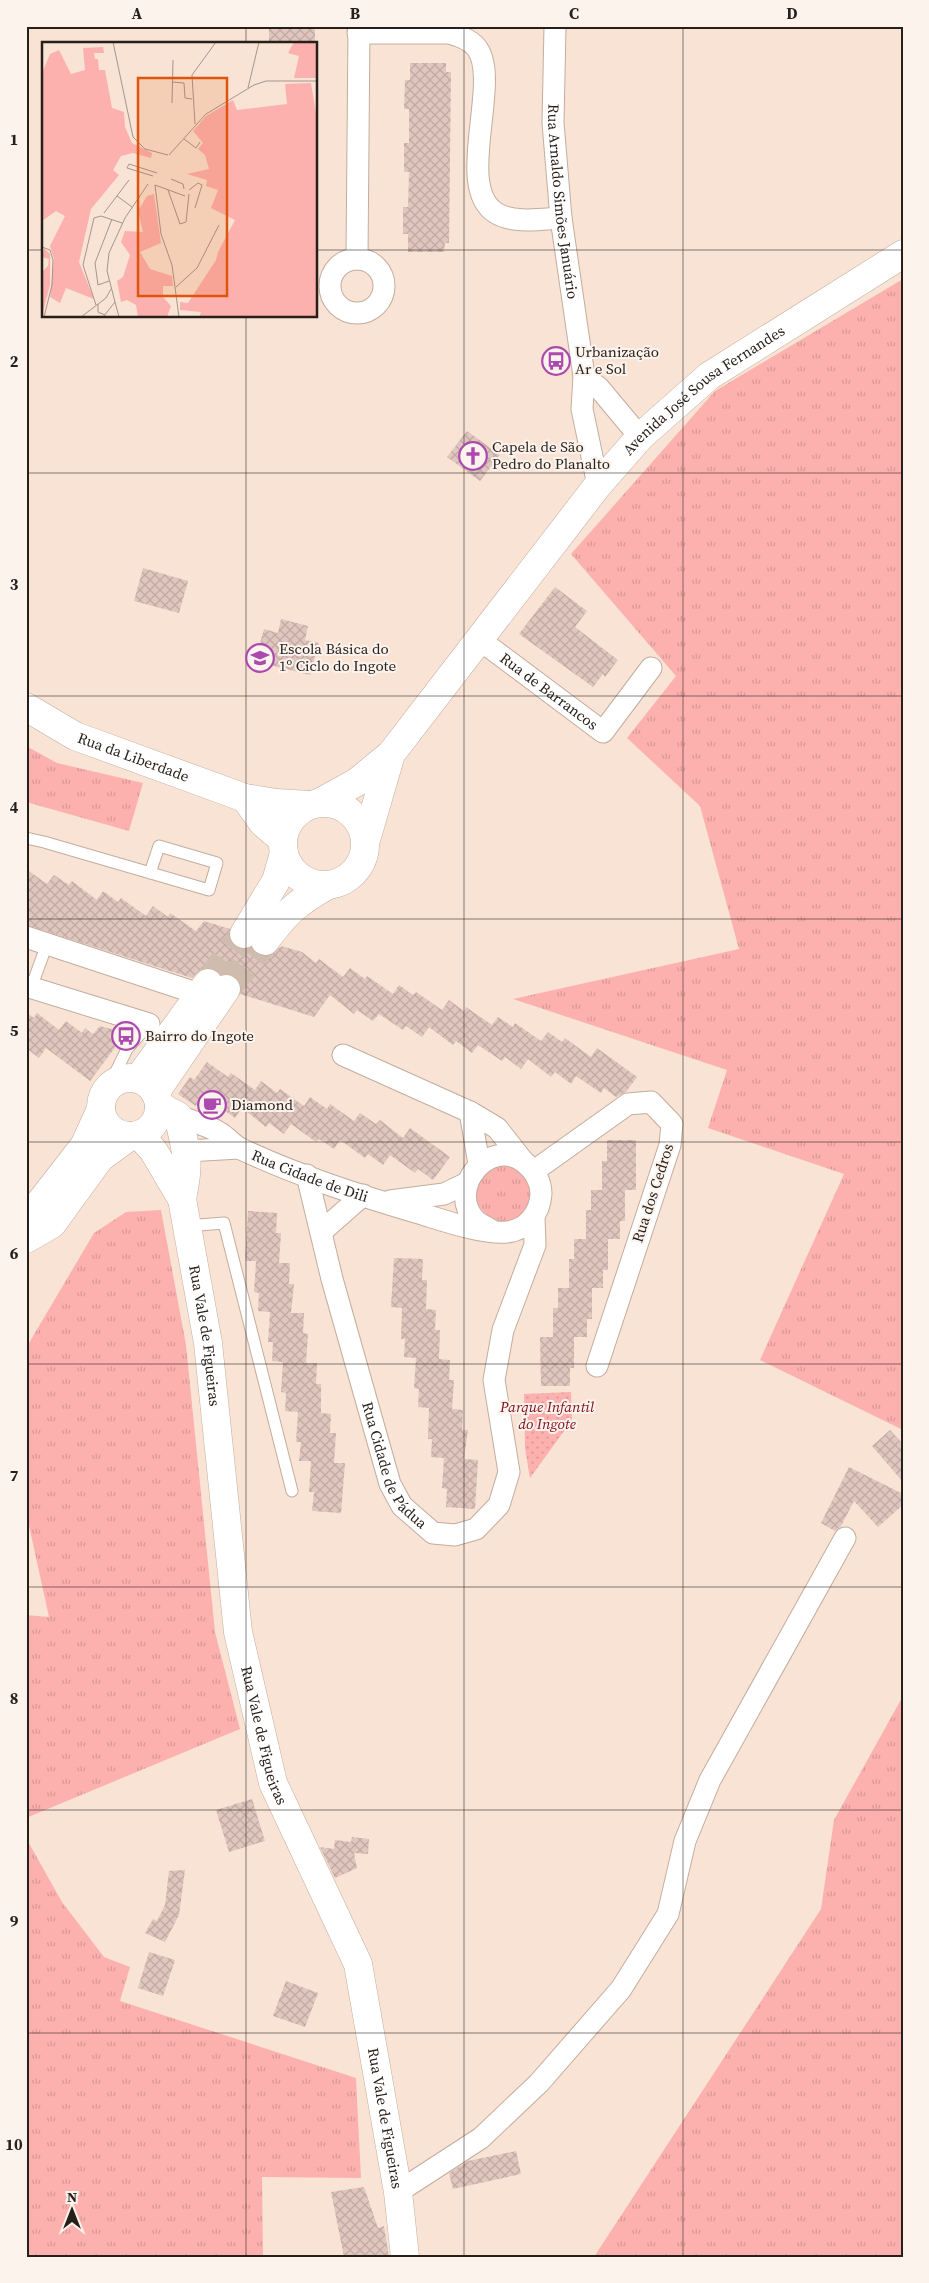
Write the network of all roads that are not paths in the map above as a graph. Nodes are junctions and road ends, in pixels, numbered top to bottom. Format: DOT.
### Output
graph roads {
  1 [pos="555,26"];
  2 [pos="358,30"];
  3 [pos="561,218"];
  4 [pos="903,254"];
  5 [pos="357,259"];
  6 [pos="584,376"];
  7 [pos="640,437"];
  8 [pos="598,485"];
  9 [pos="480,640"];
  10 [pos="651,668"];
  11 [pos="26,707"];
  12 [pos="391,754"];
  13 [pos="246,798"];
  14 [pos="314,804"];
  15 [pos="26,838"];
  16 [pos="366,840"];
  17 [pos="283,846"];
  18 [pos="150,873"];
  19 [pos="328,885"];
  20 [pos="26,937"];
  21 [pos="47,944"];
  22 [pos="28,987"];
  23 [pos="211,989"];
  24 [pos="161,1027"];
  25 [pos="343,1055"];
  26 [pos="158,1098"];
  27 [pos="104,1100"];
  28 [pos="470,1112"];
  29 [pos="141,1140"];
  30 [pos="239,1148"];
  31 [pos="187,1151"];
  32 [pos="479,1164"];
  33 [pos="528,1166"];
  34 [pos="307,1175"];
  35 [pos="467,1183"];
  36 [pos="372,1198"];
  37 [pos="182,1199"];
  38 [pos="534,1217"];
  39 [pos="187,1226"];
  40 [pos="26,1228"];
  41 [pos="491,1230"];
  42 [pos="320,1232"];
  43 [pos="26,1239"];
  44 [pos="597,1366"];
  45 [pos="292,1491"];
  46 [pos="845,1538"];
  47 [pos="398,2192"];
  48 [pos="405,2257"];
  1 -- 3 [label="street, Rua Arnaldo Simões Januário"];
  2 -- 3 [label="street"];
  2 -- 5 [label="street"];
  3 -- 6 [label="street, Rua Arnaldo Simões Januário"];
  4 -- 7 [label="street, Avenida José Sousa Fernandes"];
  6 -- 7 [label="street"];
  6 -- 8 [label="street, Rua Arnaldo Simões Januário"];
  7 -- 8 [label="street, Avenida José Sousa Fernandes"];
  8 -- 9 [label="street, Avenida José Sousa Fernandes"];
  9 -- 10 [label="street, Rua de Barrancos"];
  9 -- 12 [label="street, Avenida José Sousa Fernandes"];
  11 -- 13 [label="street, Rua da Liberdade"];
  12 -- 14 [label="street, Avenida José Sousa Fernandes"];
  12 -- 16 [label="street, Avenida José Sousa Fernandes"];
  13 -- 14 [label="street, Rua da Liberdade"];
  13 -- 17 [label="street"];
  14 -- 16 [label="street"];
  14 -- 17 [label="street"];
  15 -- 18 [label="lane"];
  16 -- 19 [label="street"];
  17 -- 19 [label="street"];
  17 -- 19 [label="street"];
  18 -- 18 [label="lane"];
  20 -- 21 [label="street"];
  21 -- 22 [label="lane"];
  21 -- 23 [label="street"];
  22 -- 24 [label="street"];
  23 -- 24 [label="street"];
  23 -- 26 [label="street"];
  24 -- 26 [label="street"];
  24 -- 27 [label="lane"];
  25 -- 28 [label="street"];
  26 -- 27 [label="street"];
  26 -- 29 [label="street"];
  26 -- 30 [label="street, Rua Cidade de Dili"];
  26 -- 31 [label="street, Rua Vale de Figueiras"];
  27 -- 29 [label="street"];
  27 -- 40 [label="street"];
  28 -- 32 [label="street"];
  28 -- 33 [label="street"];
  29 -- 31 [label="lane"];
  29 -- 37 [label="street, Rua Vale de Figueiras"];
  29 -- 43 [label="street"];
  30 -- 31 [label="street, Rua Cidade de Dili"];
  30 -- 34 [label="street, Rua Cidade de Dili"];
  31 -- 37 [label="street, Rua Vale de Figueiras"];
  32 -- 33 [label="street"];
  32 -- 35 [label="street"];
  33 -- 38 [label="street"];
  33 -- 44 [label="street, Rua dos Cedros"];
  34 -- 36 [label="street, Rua Cidade de Dili"];
  34 -- 42 [label="street, Rua Cidade de Pádua"];
  35 -- 36 [label="street, Rua Cidade de Dili"];
  35 -- 41 [label="street"];
  36 -- 41 [label="street, Rua Cidade de Dili"];
  36 -- 42 [label="street"];
  37 -- 39 [label="street, Rua Vale de Figueiras"];
  38 -- 41 [label="street"];
  38 -- 42 [label="street, Rua Cidade de Pádua"];
  39 -- 45 [label="lane"];
  39 -- 47 [label="street, Rua Vale de Figueiras"];
  46 -- 47 [label="street"];
  47 -- 48 [label="street, Rua Vale de Figueiras"];
}
